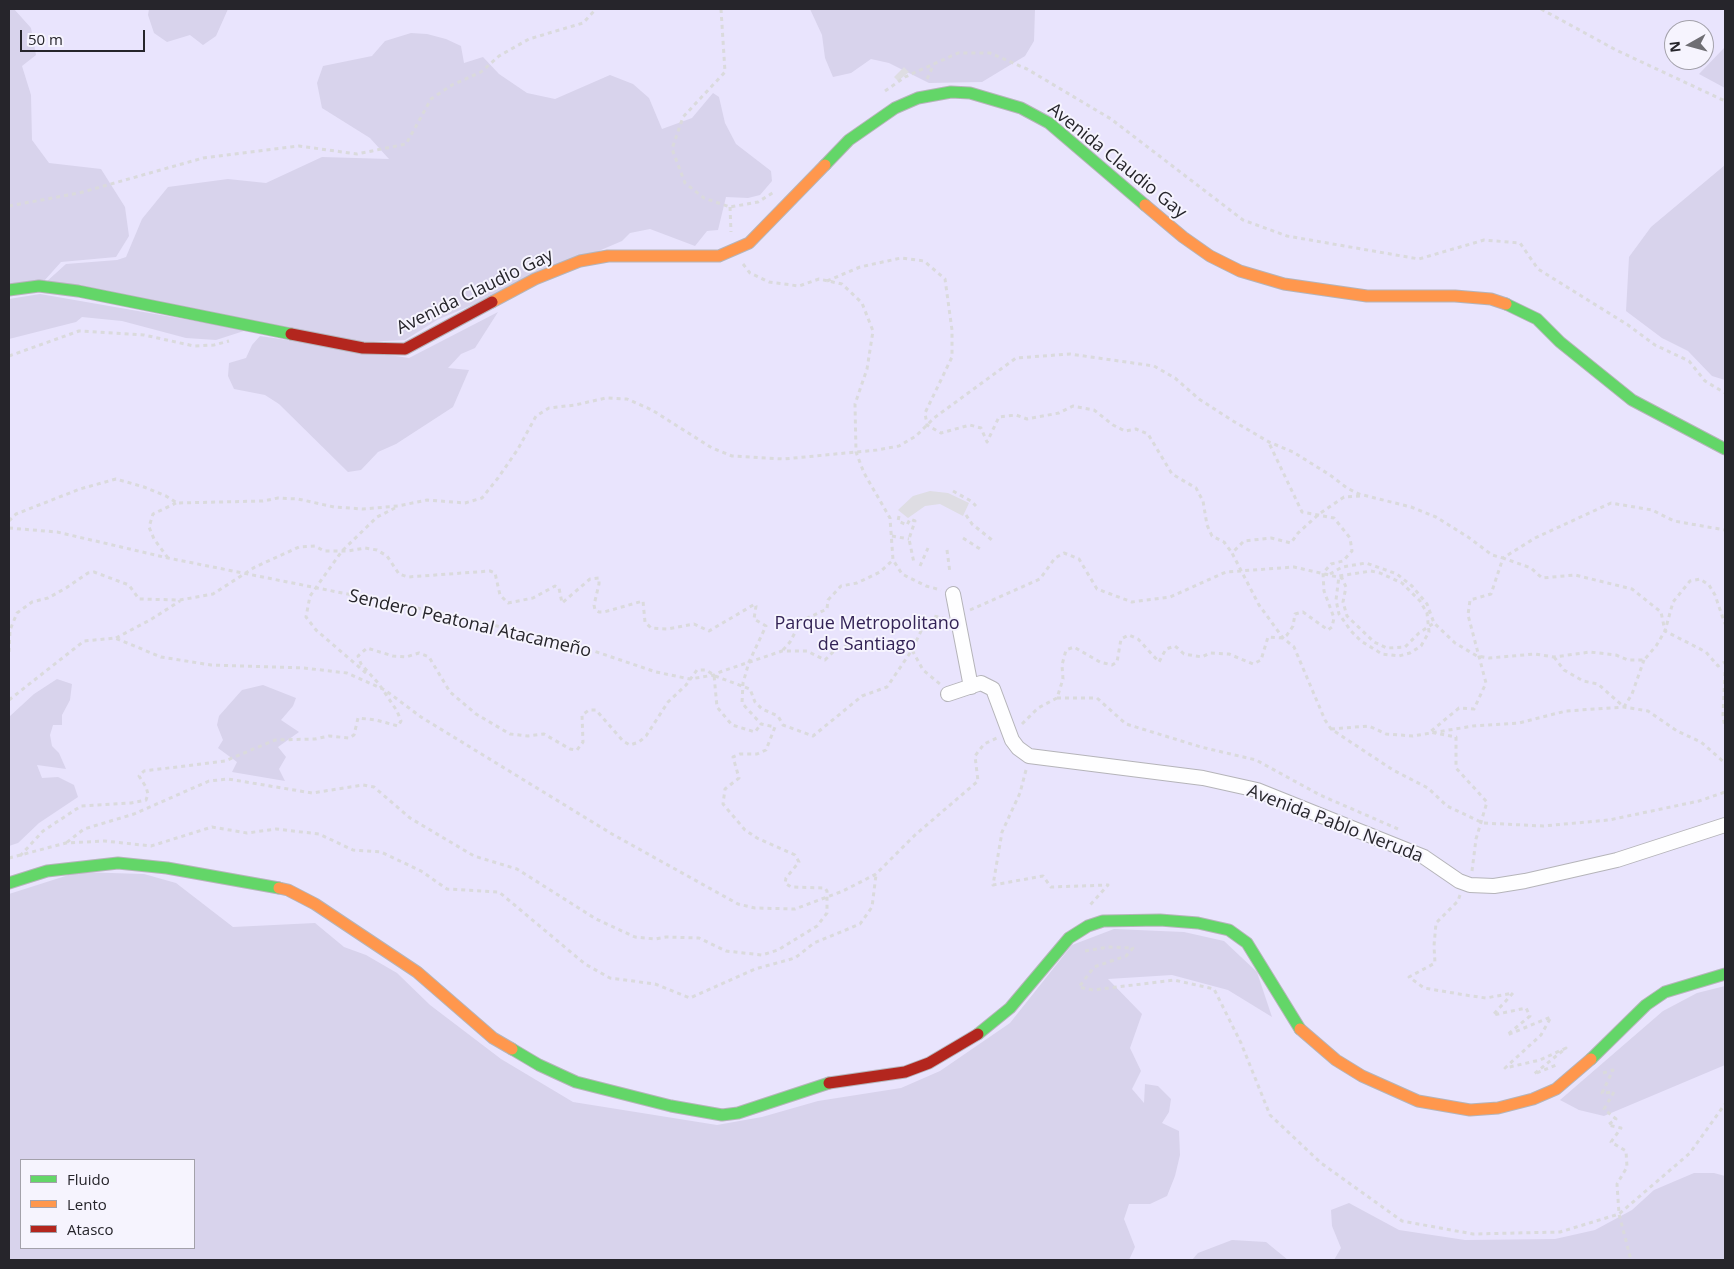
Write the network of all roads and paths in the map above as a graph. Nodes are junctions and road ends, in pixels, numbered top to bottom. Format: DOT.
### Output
graph roads {
  1 [pos="596,9"];
  2 [pos="721,9"];
  3 [pos="1541,9"];
  4 [pos="883,92"];
  5 [pos="1725,101"];
  6 [pos="778,189"];
  7 [pos="9,206"];
  8 [pos="730,207"];
  9 [pos="732,249"];
  10 [pos="827,281"];
  11 [pos="9,290"];
  12 [pos="236,338"];
  13 [pos="9,356"];
  14 [pos="1725,393"];
  15 [pos="927,426"];
  16 [pos="1269,442"];
  17 [pos="1725,449"];
  18 [pos="856,452"];
  19 [pos="953,491"];
  20 [pos="1364,496"];
  21 [pos="177,503"];
  22 [pos="398,506"];
  23 [pos="976,506"];
  24 [pos="1319,514"];
  25 [pos="966,515"];
  26 [pos="899,516"];
  27 [pos="9,521"];
  28 [pos="9,528"];
  29 [pos="1725,530"];
  30 [pos="892,536"];
  31 [pos="963,538"];
  32 [pos="910,539"];
  33 [pos="992,540"];
  34 [pos="928,548"];
  35 [pos="980,549"];
  36 [pos="947,550"];
  37 [pos="342,551"];
  38 [pos="1232,553"];
  39 [pos="168,558"];
  40 [pos="1503,558"];
  41 [pos="893,560"];
  42 [pos="914,563"];
  43 [pos="920,566"];
  44 [pos="1242,570"];
  45 [pos="245,573"];
  46 [pos="950,573"];
  47 [pos="1323,573"];
  48 [pos="1330,574"];
  49 [pos="1339,576"];
  50 [pos="316,588"];
  51 [pos="953,594"];
  52 [pos="180,600"];
  53 [pos="958,616"];
  54 [pos="1434,623"];
  55 [pos="1725,624"];
  56 [pos="1429,626"];
  57 [pos="1665,631"];
  58 [pos="115,638"];
  59 [pos="1283,638"];
  60 [pos="912,650"];
  61 [pos="782,651"];
  62 [pos="9,652"];
  63 [pos="1477,656"];
  64 [pos="1554,657"];
  65 [pos="1644,660"];
  66 [pos="749,662"];
  67 [pos="1725,662"];
  68 [pos="1725,672"];
  69 [pos="714,676"];
  70 [pos="690,679"];
  71 [pos="379,684"];
  72 [pos="743,687"];
  73 [pos="971,687"];
  74 [pos="382,689"];
  75 [pos="948,694"];
  76 [pos="1057,698"];
  77 [pos="9,700"];
  78 [pos="1624,707"];
  79 [pos="761,724"];
  80 [pos="1725,728"];
  81 [pos="1331,729"];
  82 [pos="1009,732"];
  83 [pos="1430,732"];
  84 [pos="1029,756"];
  85 [pos="1725,764"];
  86 [pos="1725,792"];
  87 [pos="1483,823"];
  88 [pos="1725,825"];
  89 [pos="1402,833"];
  90 [pos="66,843"];
  91 [pos="20,856"];
  92 [pos="9,858"];
  93 [pos="876,874"];
  94 [pos="1479,874"];
  95 [pos="1468,875"];
  96 [pos="9,883"];
  97 [pos="827,897"];
  98 [pos="1103,921"];
  99 [pos="1077,952"];
  100 [pos="1725,974"];
  101 [pos="1604,1046"];
  102 [pos="1560,1063"];
  103 [pos="1725,1104"];
  104 [pos="1619,1214"];
  105 [pos="1631,1260"];
  1 -- 7 [label="path"];
  2 -- 8 [label="path"];
  3 -- 5 [label="path"];
  4 -- 14 [label="path"];
  6 -- 8 [label="path"];
  8 -- 9 [label="path"];
  9 -- 10 [label="path"];
  9 -- 11 [label="street, Avenida Claudio Gay"];
  9 -- 17 [label="street, Avenida Claudio Gay"];
  10 -- 15 [label="path"];
  10 -- 18 [label="path"];
  12 -- 13 [label="path"];
  15 -- 16 [label="path"];
  15 -- 18 [label="path"];
  15 -- 38 [label="path"];
  16 -- 20 [label="path"];
  16 -- 24 [label="path"];
  18 -- 22 [label="path"];
  18 -- 30 [label="path"];
  19 -- 23 [label="path"];
  20 -- 24 [label="path"];
  20 -- 40 [label="path"];
  21 -- 22 [label="path"];
  21 -- 27 [label="path"];
  21 -- 39 [label="path"];
  22 -- 37 [label="path"];
  24 -- 38 [label="path"];
  24 -- 47 [label="path"];
  25 -- 33 [label="path"];
  26 -- 32 [label="path"];
  28 -- 39 [label="path, Sendero Peatonal Atacameño"];
  29 -- 40 [label="path"];
  30 -- 32 [label="path"];
  30 -- 41 [label="path"];
  31 -- 35 [label="path"];
  32 -- 42 [label="path"];
  34 -- 43 [label="path"];
  36 -- 46 [label="path"];
  37 -- 45 [label="path"];
  37 -- 50 [label="path"];
  37 -- 66 [label="path"];
  38 -- 44 [label="path"];
  39 -- 45 [label="path, Sendero Peatonal Atacameño"];
  40 -- 57 [label="path"];
  40 -- 63 [label="path"];
  41 -- 51 [label="path"];
  41 -- 61 [label="path"];
  44 -- 47 [label="path"];
  44 -- 53 [label="path"];
  44 -- 59 [label="path"];
  45 -- 50 [label="path, Sendero Peatonal Atacameño"];
  45 -- 52 [label="path"];
  47 -- 48 [label="path"];
  47 -- 59 [label="path"];
  48 -- 49 [label="path"];
  48 -- 54 [label="path"];
  49 -- 56 [label="path"];
  49 -- 56 [label="path"];
  49 -- 56 [label="path"];
  50 -- 70 [label="path, Sendero Peatonal Atacameño"];
  50 -- 71 [label="path"];
  51 -- 53 [label="street"];
  52 -- 58 [label="path"];
  52 -- 62 [label="path"];
  53 -- 60 [label="path"];
  53 -- 73 [label="street"];
  54 -- 56 [label="path"];
  54 -- 63 [label="path"];
  55 -- 57 [label="path"];
  57 -- 65 [label="path"];
  57 -- 67 [label="path"];
  58 -- 74 [label="path"];
  58 -- 77 [label="path"];
  59 -- 76 [label="path"];
  59 -- 81 [label="path"];
  60 -- 61 [label="path, Sendero Peatonal Atacameño"];
  60 -- 72 [label="path"];
  60 -- 75 [label="path"];
  61 -- 66 [label="path, Sendero Peatonal Atacameño"];
  63 -- 64 [label="path"];
  63 -- 83 [label="path"];
  64 -- 65 [label="path"];
  64 -- 78 [label="path"];
  65 -- 78 [label="path"];
  66 -- 69 [label="path, Sendero Peatonal Atacameño"];
  66 -- 72 [label="path"];
  68 -- 80 [label="path"];
  69 -- 70 [label="path, Sendero Peatonal Atacameño"];
  69 -- 70 [label="path"];
  69 -- 72 [label="path"];
  69 -- 79 [label="path"];
  70 -- 71 [label="path"];
  71 -- 74 [label="path"];
  72 -- 79 [label="path"];
  73 -- 75 [label="street"];
  73 -- 82 [label="street"];
  74 -- 91 [label="path"];
  74 -- 97 [label="path"];
  76 -- 82 [label="path"];
  76 -- 89 [label="path"];
  78 -- 83 [label="path"];
  78 -- 85 [label="path"];
  79 -- 97 [label="path"];
  81 -- 83 [label="path"];
  81 -- 87 [label="path"];
  82 -- 84 [label="street"];
  82 -- 93 [label="path"];
  83 -- 87 [label="path"];
  84 -- 95 [label="street, Avenida Pablo Neruda"];
  84 -- 98 [label="path"];
  86 -- 87 [label="path"];
  87 -- 95 [label="path"];
  88 -- 95 [label="street, Avenida Pablo Neruda"];
  90 -- 91 [label="path"];
  90 -- 93 [label="path"];
  90 -- 97 [label="path"];
  91 -- 92 [label="path"];
  93 -- 97 [label="path"];
  94 -- 95 [label="path"];
  95 -- 102 [label="path"];
  96 -- 98 [label="street"];
  98 -- 101 [label="street"];
  99 -- 104 [label="path"];
  100 -- 101 [label="street"];
  101 -- 104 [label="path"];
  103 -- 104 [label="path"];
  104 -- 105 [label="path"];
}
